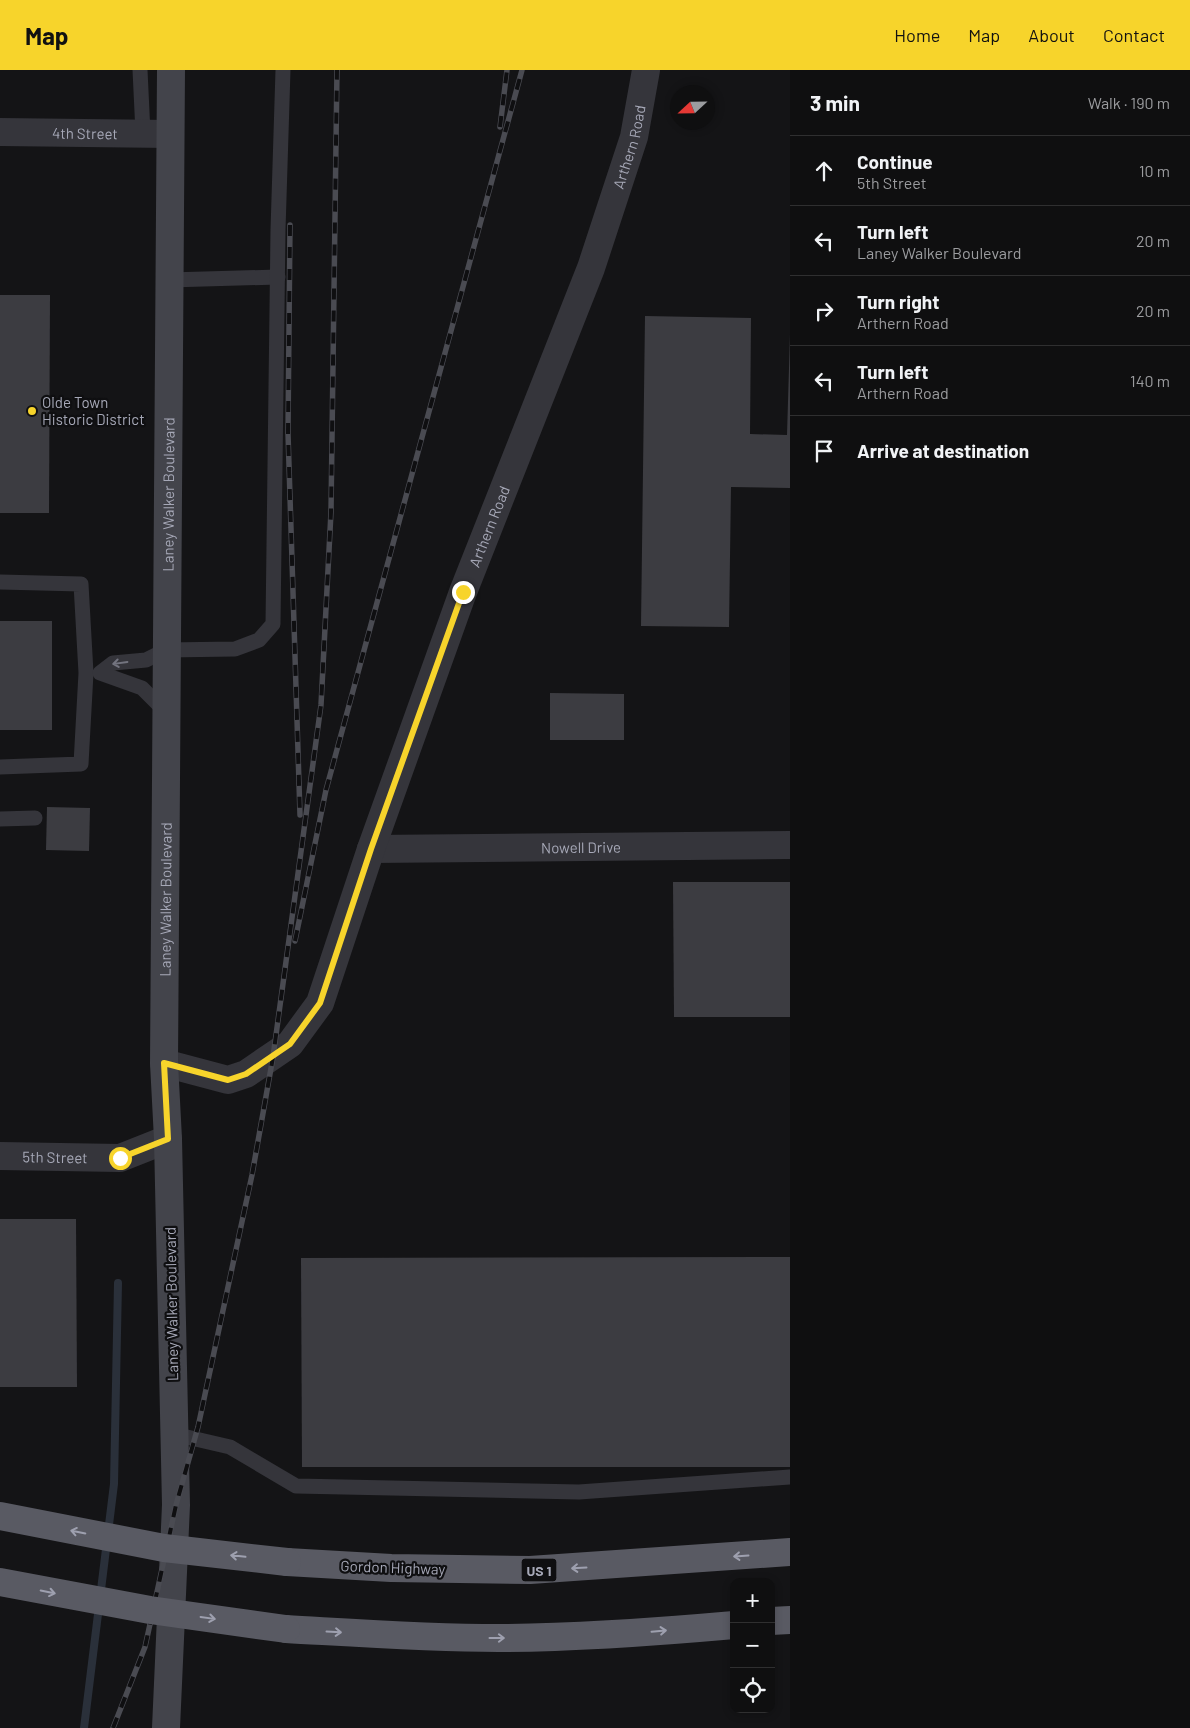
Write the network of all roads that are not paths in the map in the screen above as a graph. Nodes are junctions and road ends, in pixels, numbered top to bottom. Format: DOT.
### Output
graph roads {
  1 [pos="140,70"];
  2 [pos="171,70"];
  3 [pos="283,70"];
  4 [pos="646,70"];
  5 [pos="0,132"];
  6 [pos="157,133"];
  7 [pos="278,277"];
  8 [pos="169,280"];
  9 [pos="0,582"];
  10 [pos="166,650"];
  11 [pos="93,673"];
  12 [pos="166,712"];
  13 [pos="0,767"];
  14 [pos="35,818"];
  15 [pos="0,820"];
  16 [pos="790,845"];
  17 [pos="371,849"];
  18 [pos="164,1063"];
  19 [pos="168,1139"];
  20 [pos="0,1156"];
  21 [pos="174,1434"];
  22 [pos="790,1477"];
  23 [pos="0,1516"];
  24 [pos="790,1552"];
  25 [pos="0,1582"];
  26 [pos="790,1620"];
  27 [pos="775,1621"];
  28 [pos="730,1625"];
  29 [pos="166,1728"];
  1 -- 6 [label="lane"];
  2 -- 6 [label="main road, Laney Walker Boulevard"];
  3 -- 7 [label="lane"];
  4 -- 17 [label="street, Arthern Road"];
  5 -- 6 [label="street, 4th Street"];
  6 -- 8 [label="main road, Laney Walker Boulevard"];
  7 -- 8 [label="lane"];
  7 -- 10 [label="lane"];
  8 -- 10 [label="main road, Laney Walker Boulevard"];
  9 -- 11 [label="lane"];
  10 -- 11 [label="lane, one-way"];
  10 -- 12 [label="main road, Laney Walker Boulevard"];
  11 -- 12 [label="lane"];
  11 -- 13 [label="lane"];
  12 -- 18 [label="main road, Laney Walker Boulevard"];
  14 -- 15 [label="lane"];
  16 -- 17 [label="street, Nowell Drive"];
  17 -- 18 [label="street, Arthern Road"];
  18 -- 19 [label="main road, Laney Walker Boulevard"];
  19 -- 20 [label="street, 5th Street"];
  19 -- 21 [label="main road, Laney Walker Boulevard"];
  21 -- 22 [label="lane"];
  21 -- 29 [label="main road, Laney Walker Boulevard"];
  24 -- 23 [label="highway, Gordon Highway / US 1, one-way, bridge"];
  25 -- 28 [label="highway, one-way, bridge"];
  26 -- 27 [label="highway"];
}
